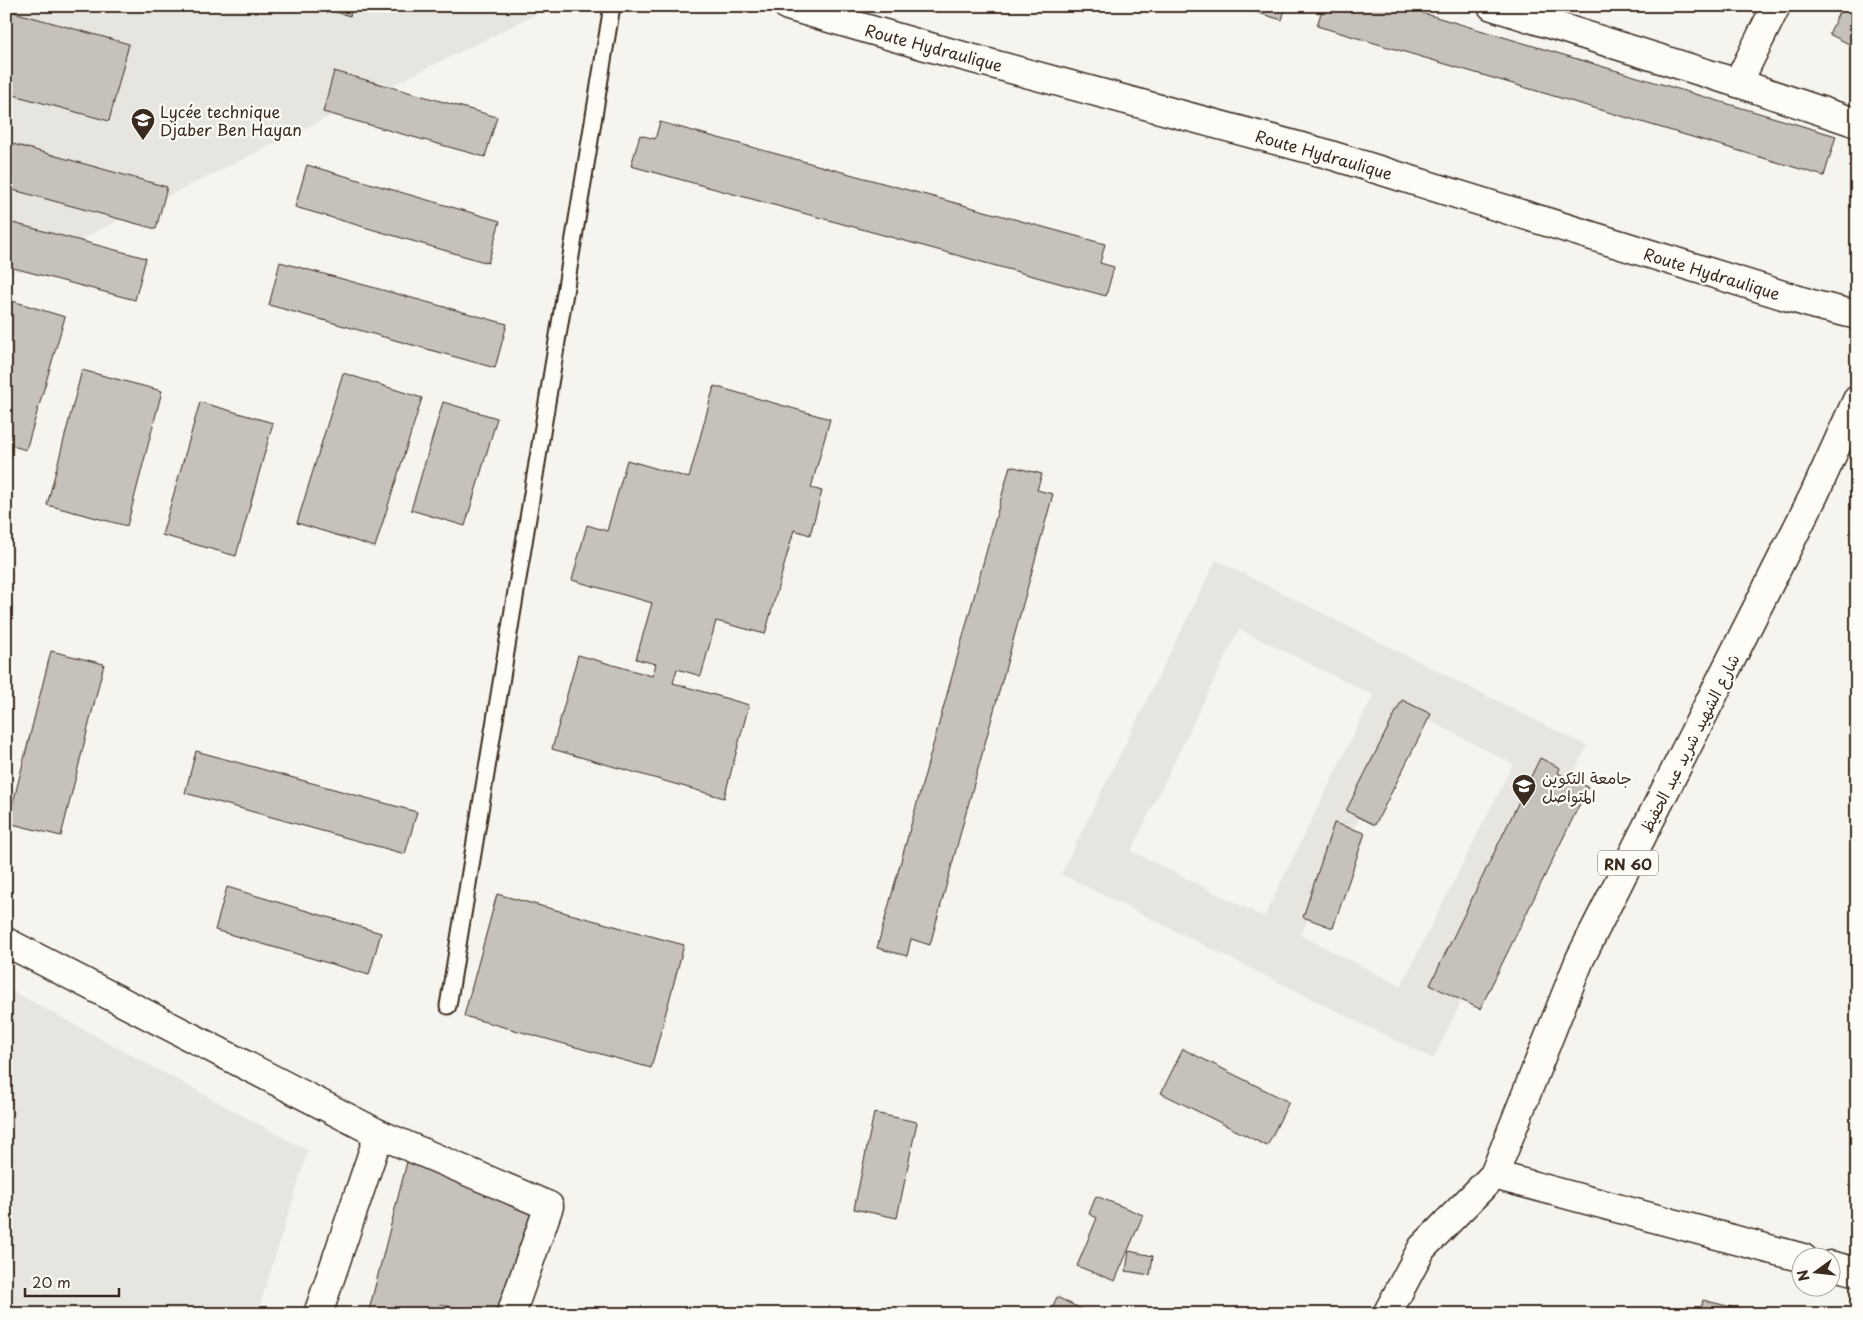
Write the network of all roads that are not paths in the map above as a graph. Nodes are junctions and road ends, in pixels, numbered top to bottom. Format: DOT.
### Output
graph roads {
  1 [pos="612,6"];
  2 [pos="788,6"];
  3 [pos="1492,6"];
  4 [pos="1776,6"];
  5 [pos="1738,83"];
  6 [pos="1857,123"];
  7 [pos="1857,315"];
  8 [pos="1857,400"];
  9 [pos="6,942"];
  10 [pos="448,1006"];
  11 [pos="379,1134"];
  12 [pos="1494,1175"];
  13 [pos="1790,1255"];
  14 [pos="1840,1268"];
  15 [pos="1857,1272"];
  16 [pos="318,1314"];
  17 [pos="511,1314"];
  18 [pos="1387,1314"];
  1 -- 10 [label="lane"];
  2 -- 7 [label="main road, Route Hydraulique"];
  3 -- 5 [label="main road"];
  4 -- 5 [label="main road"];
  5 -- 6 [label="main road"];
  8 -- 12 [label="main road, شارع الشهيد شريد عبد الحفيظ / RN 60"];
  9 -- 11 [label="main road"];
  11 -- 16 [label="main road"];
  11 -- 17 [label="main road"];
  12 -- 13 [label="main road"];
  12 -- 18 [label="main road, شارع الشهيد شريد عبد الحفيظ / RN 60"];
  14 -- 15 [label="main road"];
}
